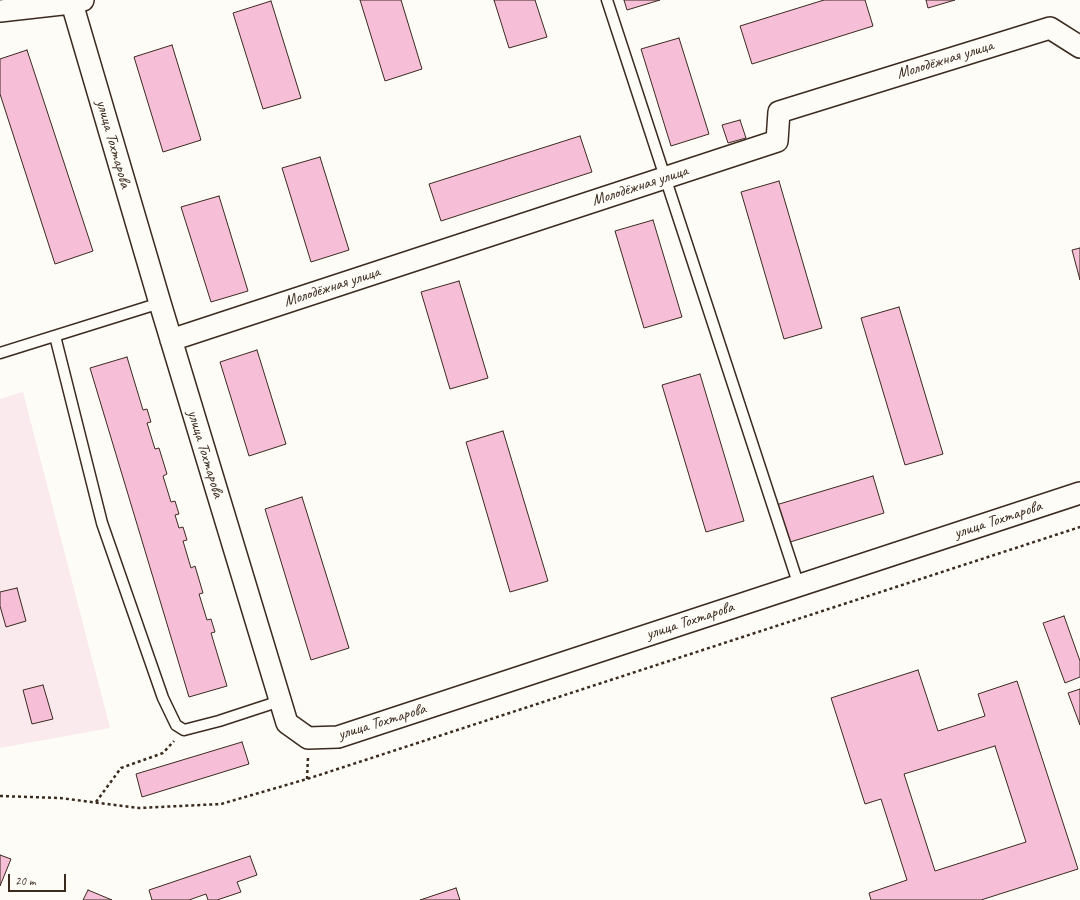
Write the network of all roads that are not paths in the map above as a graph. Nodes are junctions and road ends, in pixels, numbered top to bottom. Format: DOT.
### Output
graph roads {
  1 [pos="607,0"];
  2 [pos="75,1"];
  3 [pos="0,10"];
  4 [pos="1080,47"];
  5 [pos="665,178"];
  6 [pos="160,303"];
  7 [pos="55,336"];
  8 [pos="171,340"];
  9 [pos="0,353"];
  10 [pos="1080,493"];
  11 [pos="799,586"];
  12 [pos="280,701"];
  1 -- 5 [label="lane"];
  2 -- 3 [label="street"];
  2 -- 6 [label="street, улица Тохтарова"];
  4 -- 5 [label="street, Молодёжная улица"];
  5 -- 8 [label="street, Молодёжная улица"];
  5 -- 11 [label="lane"];
  6 -- 7 [label="lane"];
  6 -- 8 [label="street, улица Тохтарова"];
  7 -- 9 [label="lane"];
  7 -- 12 [label="lane"];
  8 -- 12 [label="street, улица Тохтарова"];
  10 -- 11 [label="street, улица Тохтарова"];
  11 -- 12 [label="street, улица Тохтарова"];
}
